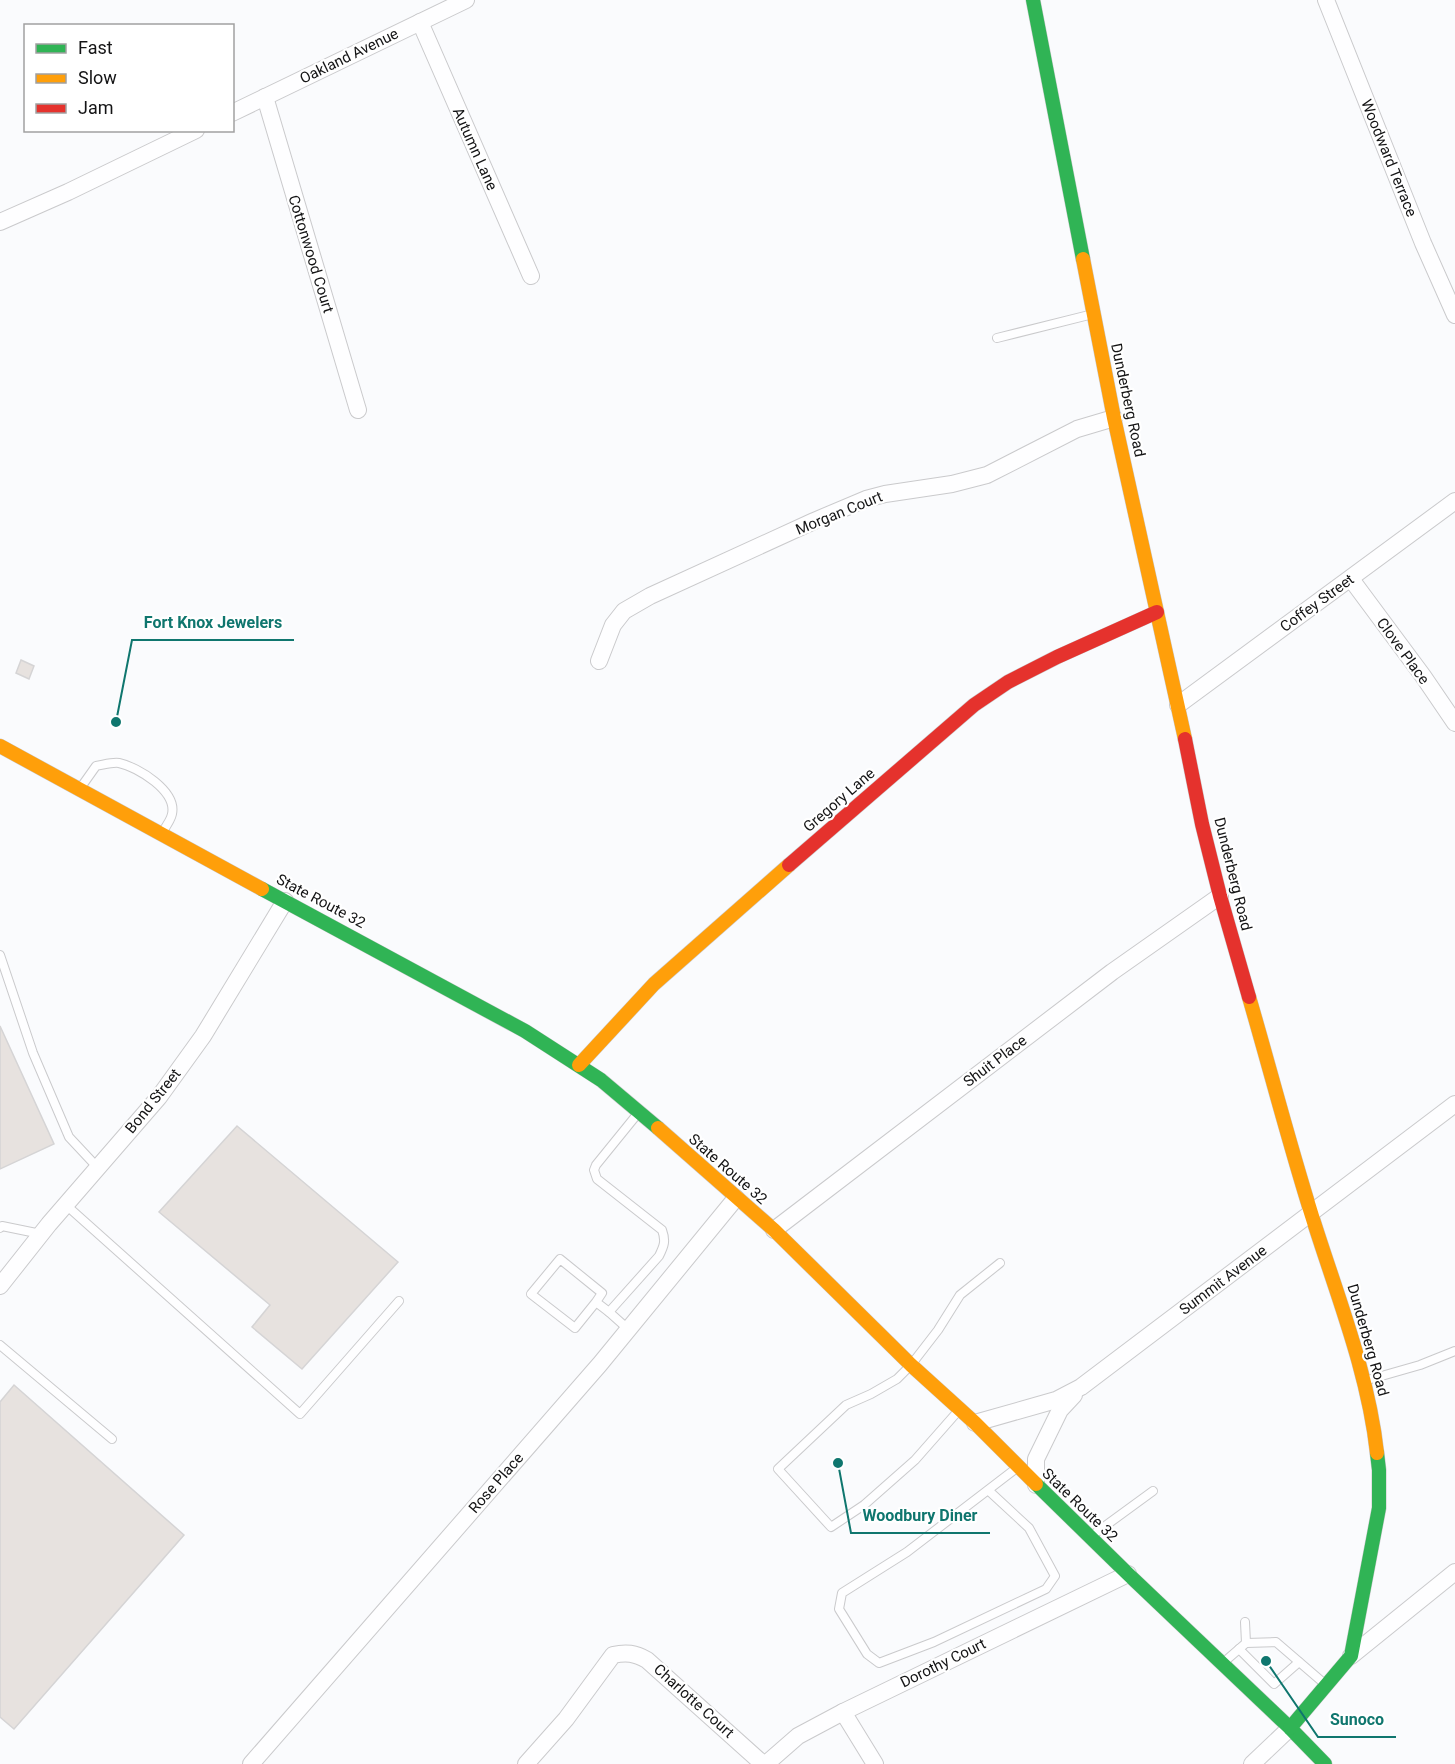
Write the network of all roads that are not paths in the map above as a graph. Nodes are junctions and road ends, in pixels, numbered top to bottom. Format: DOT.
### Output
graph roads {
  1 [pos="466,0"];
  2 [pos="1033,0"];
  3 [pos="1326,0"];
  4 [pos="420,22"];
  5 [pos="265,97"];
  6 [pos="234,112"];
  7 [pos="192,132"];
  8 [pos="0,222"];
  9 [pos="531,276"];
  10 [pos="1093,314"];
  11 [pos="1455,315"];
  12 [pos="997,338"];
  13 [pos="357,410"];
  14 [pos="1114,418"];
  15 [pos="1455,501"];
  16 [pos="1351,579"];
  17 [pos="1157,612"];
  18 [pos="599,661"];
  19 [pos="1178,705"];
  20 [pos="1455,723"];
  21 [pos="0,746"];
  22 [pos="79,790"];
  23 [pos="161,835"];
  24 [pos="1220,896"];
  25 [pos="285,902"];
  26 [pos="0,955"];
  27 [pos="579,1065"];
  28 [pos="1455,1104"];
  29 [pos="639,1112"];
  30 [pos="98,1167"];
  31 [pos="736,1198"];
  32 [pos="66,1204"];
  33 [pos="1311,1213"];
  34 [pos="0,1228"];
  35 [pos="774,1230"];
  36 [pos="41,1234"];
  37 [pos="1000,1263"];
  38 [pos="0,1286"];
  39 [pos="399,1301"];
  40 [pos="596,1302"];
  41 [pos="609,1312"];
  42 [pos="628,1329"];
  43 [pos="0,1345"];
  44 [pos="1455,1351"];
  45 [pos="911,1365"];
  46 [pos="1363,1381"];
  47 [pos="1082,1388"];
  48 [pos="960,1410"];
  49 [pos="975,1423"];
  50 [pos="112,1439"];
  51 [pos="1018,1467"];
  52 [pos="1036,1485"];
  53 [pos="988,1490"];
  54 [pos="1153,1491"];
  55 [pos="1090,1537"];
  56 [pos="1128,1574"];
  57 [pos="1452,1579"];
  58 [pos="1245,1622"];
  59 [pos="1242,1646"];
  60 [pos="1351,1656"];
  61 [pos="1299,1662"];
  62 [pos="1223,1664"];
  63 [pos="1326,1686"];
  64 [pos="843,1712"];
  65 [pos="1290,1728"];
  66 [pos="251,1764"];
  67 [pos="526,1764"];
  68 [pos="764,1764"];
  69 [pos="875,1764"];
  70 [pos="1252,1764"];
  71 [pos="1325,1764"];
  1 -- 4 [label="street, Oakland Avenue"];
  2 -- 10 [label="street, Dunderberg Road"];
  3 -- 11 [label="street, Woodward Terrace"];
  4 -- 5 [label="street, Oakland Avenue"];
  4 -- 9 [label="street, Autumn Lane"];
  5 -- 6 [label="street, Oakland Avenue"];
  5 -- 13 [label="street, Cottonwood Court"];
  7 -- 8 [label="street"];
  10 -- 12 [label="lane"];
  10 -- 14 [label="street, Dunderberg Road"];
  14 -- 17 [label="street, Dunderberg Road"];
  14 -- 18 [label="street, Morgan Court"];
  15 -- 16 [label="street, Coffey Street"];
  16 -- 19 [label="street, Coffey Street"];
  16 -- 20 [label="street, Clove Place"];
  17 -- 19 [label="street, Dunderberg Road"];
  17 -- 27 [label="street, Gregory Lane"];
  19 -- 24 [label="street, Dunderberg Road"];
  21 -- 22 [label="street, State Route 32"];
  22 -- 23 [label="street, State Route 32"];
  22 -- 23 [label="lane"];
  23 -- 25 [label="street, State Route 32"];
  24 -- 33 [label="street, Dunderberg Road"];
  24 -- 35 [label="street, Shuit Place"];
  25 -- 27 [label="street, State Route 32"];
  25 -- 30 [label="street, Bond Street"];
  26 -- 30 [label="lane"];
  27 -- 29 [label="street, State Route 32"];
  28 -- 33 [label="street, Summit Avenue"];
  29 -- 31 [label="street, State Route 32"];
  29 -- 41 [label="lane"];
  30 -- 32 [label="street, Bond Street"];
  31 -- 35 [label="street, State Route 32"];
  31 -- 42 [label="street, Rose Place"];
  32 -- 36 [label="street, Bond Street"];
  32 -- 39 [label="lane"];
  33 -- 46 [label="street, Dunderberg Road"];
  33 -- 47 [label="street, Summit Avenue"];
  34 -- 36 [label="lane"];
  35 -- 45 [label="street, State Route 32"];
  36 -- 38 [label="street, Bond Street"];
  37 -- 45 [label="lane"];
  40 -- 40 [label="lane"];
  40 -- 41 [label="lane"];
  41 -- 42 [label="lane"];
  42 -- 66 [label="street, Rose Place"];
  43 -- 50 [label="lane"];
  44 -- 46 [label="lane"];
  45 -- 48 [label="street, State Route 32"];
  45 -- 48 [label="lane"];
  46 -- 60 [label="street, Dunderberg Road"];
  47 -- 49 [label="street, Summit Avenue"];
  47 -- 52 [label="street"];
  48 -- 49 [label="street, State Route 32"];
  49 -- 51 [label="street, State Route 32"];
  51 -- 52 [label="street, State Route 32"];
  51 -- 53 [label="lane"];
  52 -- 55 [label="street, State Route 32"];
  53 -- 53 [label="lane"];
  54 -- 55 [label="lane"];
  55 -- 56 [label="street, State Route 32"];
  56 -- 62 [label="street, State Route 32"];
  56 -- 64 [label="street, Dorothy Court"];
  57 -- 60 [label="street"];
  58 -- 59 [label="lane"];
  59 -- 61 [label="lane"];
  59 -- 61 [label="lane"];
  59 -- 62 [label="lane"];
  60 -- 63 [label="street, Dunderberg Road"];
  61 -- 63 [label="lane"];
  62 -- 65 [label="street, State Route 32"];
  63 -- 65 [label="street, Dunderberg Road"];
  64 -- 68 [label="street, Dorothy Court"];
  64 -- 69 [label="street"];
  65 -- 70 [label="street"];
  65 -- 71 [label="street, State Route 32"];
  67 -- 68 [label="street, Charlotte Court"];
}
